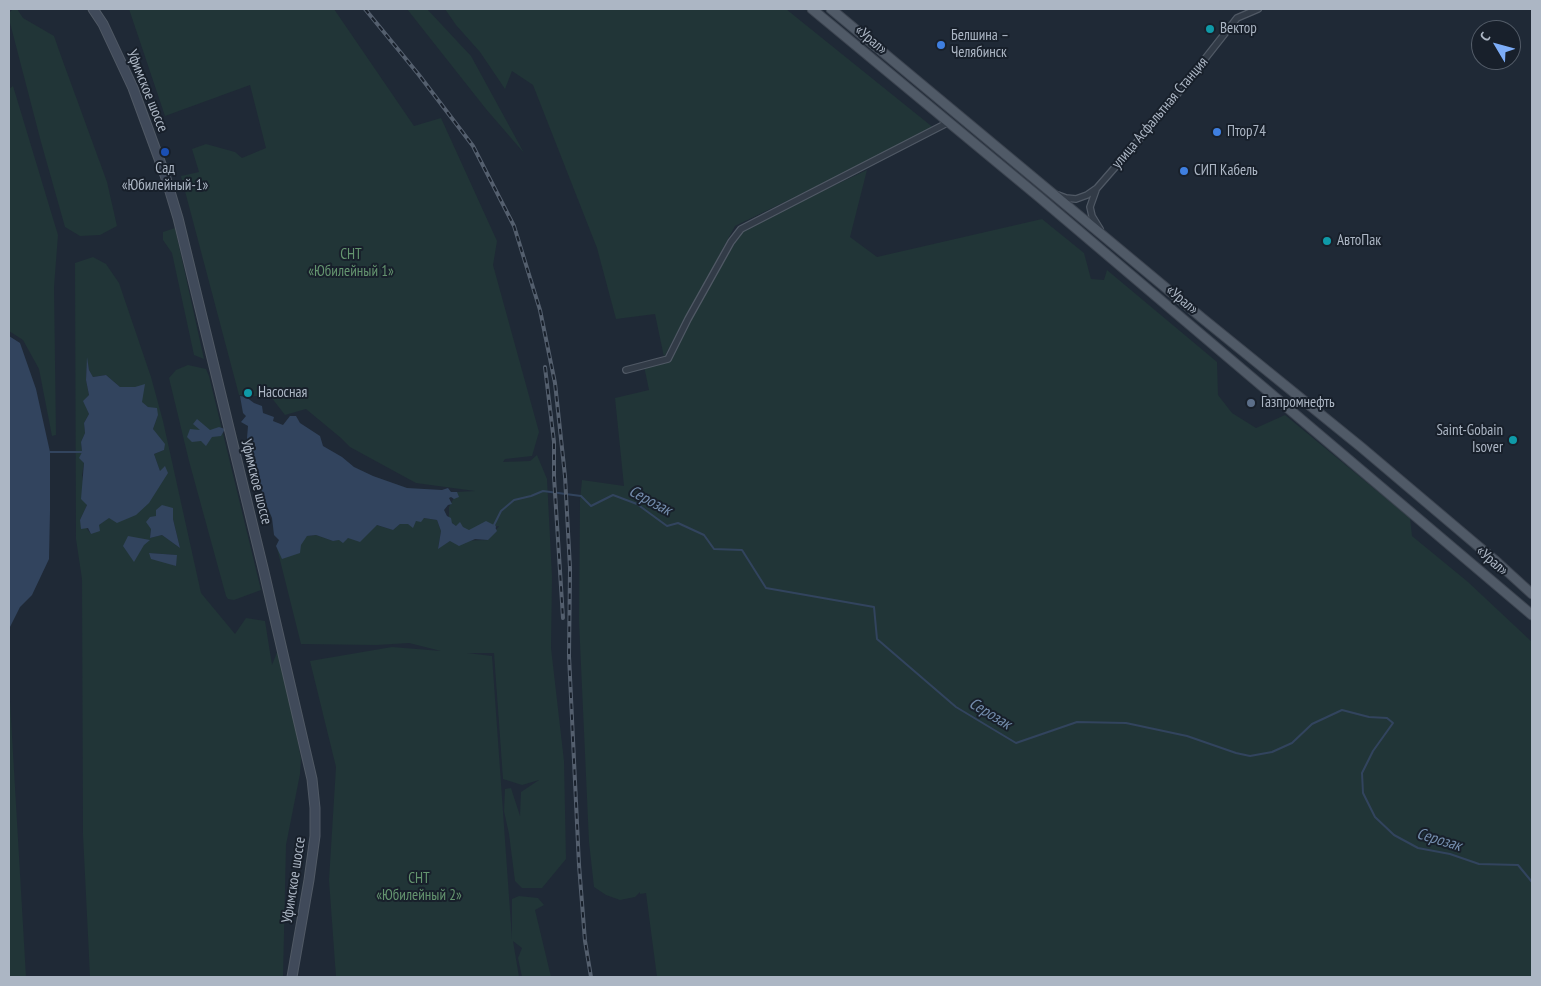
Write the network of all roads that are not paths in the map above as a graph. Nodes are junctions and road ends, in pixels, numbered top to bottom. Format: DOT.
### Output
graph roads {
  1 [pos="93,9"];
  2 [pos="812,9"];
  3 [pos="831,9"];
  4 [pos="1258,9"];
  5 [pos="949,122"];
  6 [pos="1097,188"];
  7 [pos="1053,194"];
  8 [pos="1108,239"];
  9 [pos="626,370"];
  10 [pos="1532,594"];
  11 [pos="1532,615"];
  12 [pos="292,977"];
  1 -- 12 [label="main road, Уфимское шоссе"];
  2 -- 5 [label="main road, «Урал»"];
  3 -- 7 [label="main road, «Урал»"];
  4 -- 6 [label="street, улица Асфальтная Станция"];
  5 -- 9 [label="street"];
  5 -- 11 [label="main road, «Урал»"];
  6 -- 7 [label="street, улица Асфальтная Станция"];
  6 -- 8 [label="street"];
  7 -- 8 [label="main road, «Урал»"];
  8 -- 10 [label="main road, «Урал»"];
}
